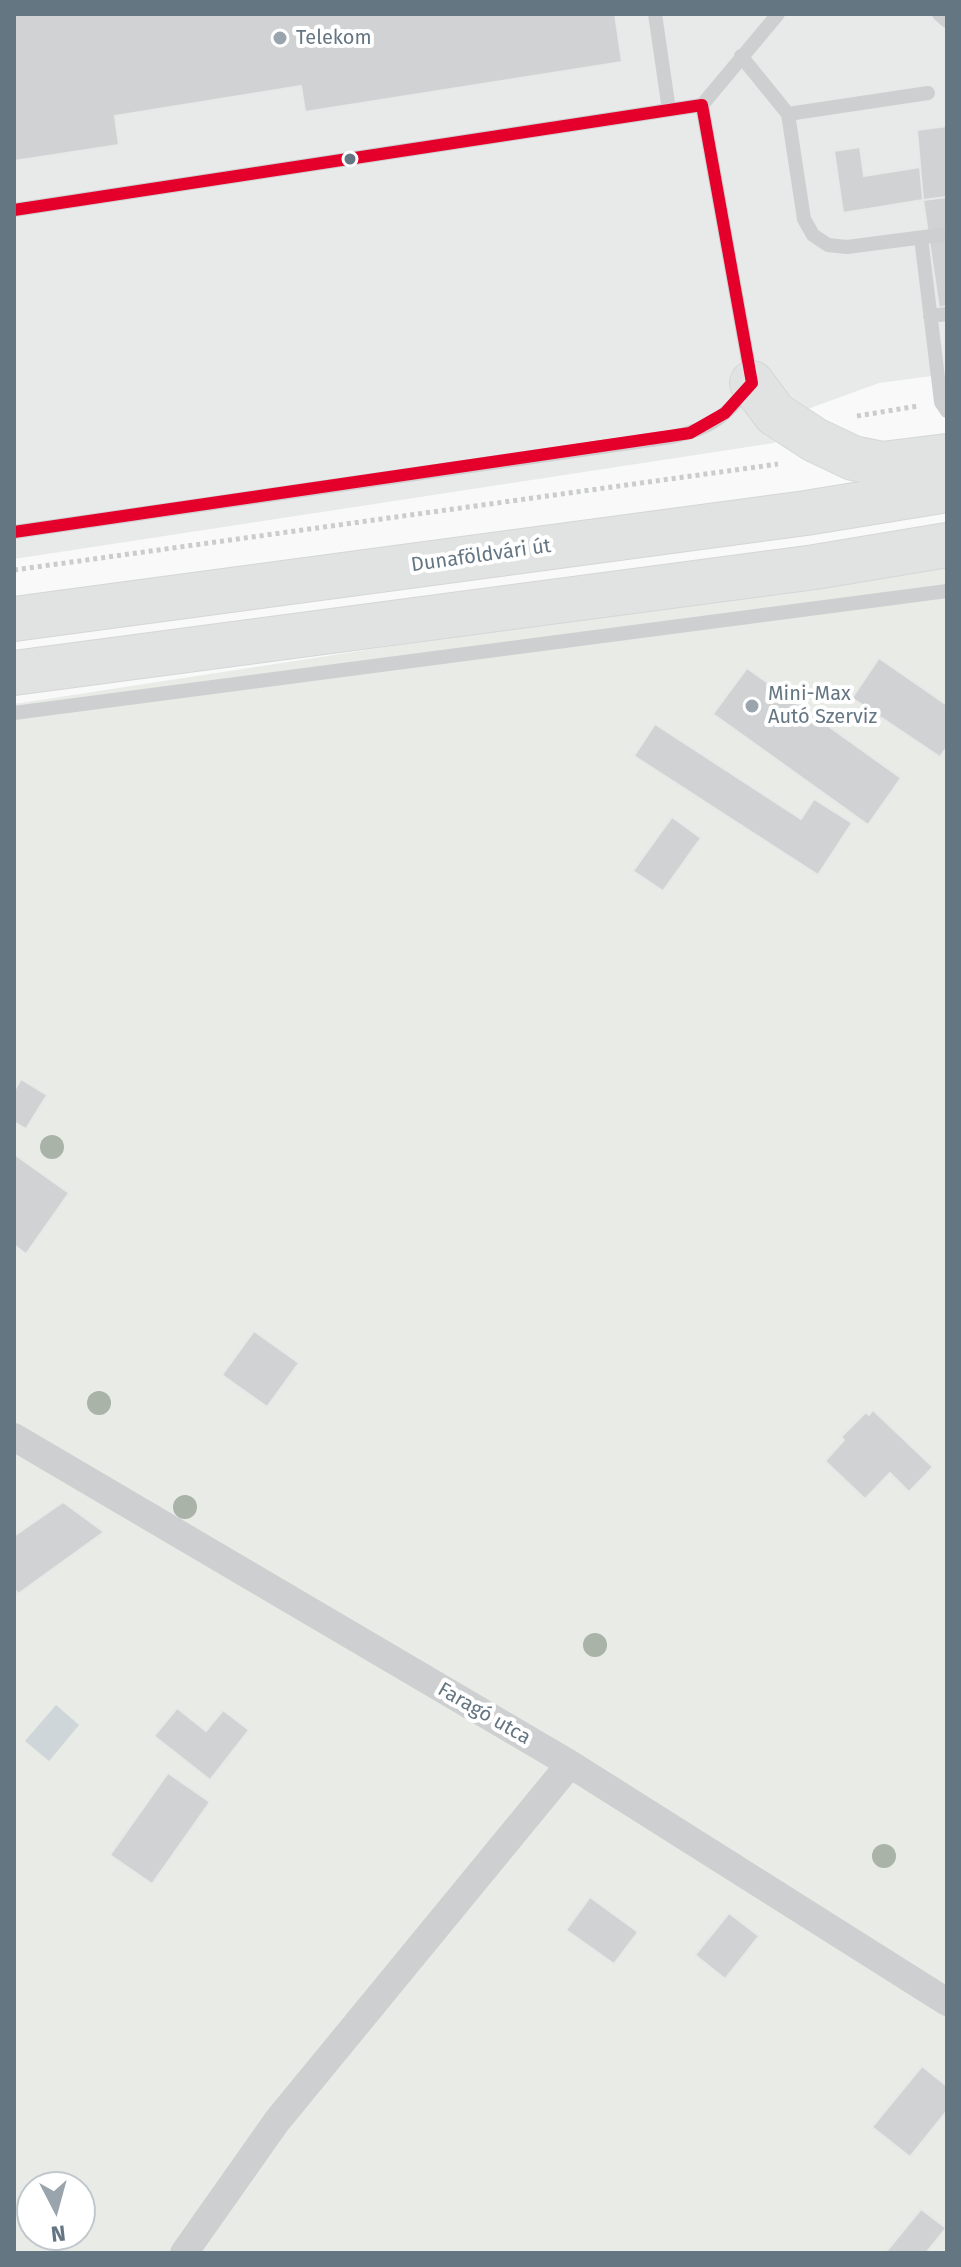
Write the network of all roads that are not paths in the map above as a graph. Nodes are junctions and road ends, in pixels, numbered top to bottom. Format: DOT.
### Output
graph roads {
  1 [pos="655,14"];
  2 [pos="778,14"];
  3 [pos="939,14"];
  4 [pos="947,21"];
  5 [pos="741,56"];
  6 [pos="928,93"];
  7 [pos="702,105"];
  8 [pos="669,110"];
  9 [pos="788,114"];
  10 [pos="14,210"];
  11 [pos="947,234"];
  12 [pos="921,238"];
  13 [pos="947,314"];
  14 [pos="930,316"];
  15 [pos="752,383"];
  16 [pos="944,407"];
  17 [pos="947,456"];
  18 [pos="947,490"];
  19 [pos="14,532"];
  20 [pos="947,545"];
  21 [pos="947,591"];
  22 [pos="14,619"];
  23 [pos="14,673"];
  24 [pos="14,713"];
  25 [pos="14,1437"];
  26 [pos="570,1764"];
  27 [pos="947,2002"];
  28 [pos="184,2253"];
  1 -- 8 [label="lane"];
  2 -- 5 [label="lane"];
  3 -- 4 [label="lane"];
  5 -- 7 [label="lane"];
  5 -- 9 [label="lane"];
  6 -- 9 [label="lane"];
  7 -- 8 [label="lane"];
  7 -- 15 [label="lane"];
  8 -- 10 [label="lane"];
  9 -- 12 [label="lane"];
  11 -- 12 [label="lane"];
  12 -- 14 [label="lane"];
  13 -- 14 [label="lane"];
  14 -- 16 [label="lane"];
  15 -- 17 [label="main road"];
  15 -- 19 [label="lane"];
  18 -- 22 [label="main road, Dunaföldvári út"];
  20 -- 23 [label="main road"];
  21 -- 24 [label="lane"];
  25 -- 26 [label="street, Faragó utca"];
  26 -- 27 [label="street, Faragó utca"];
  26 -- 28 [label="street"];
}
